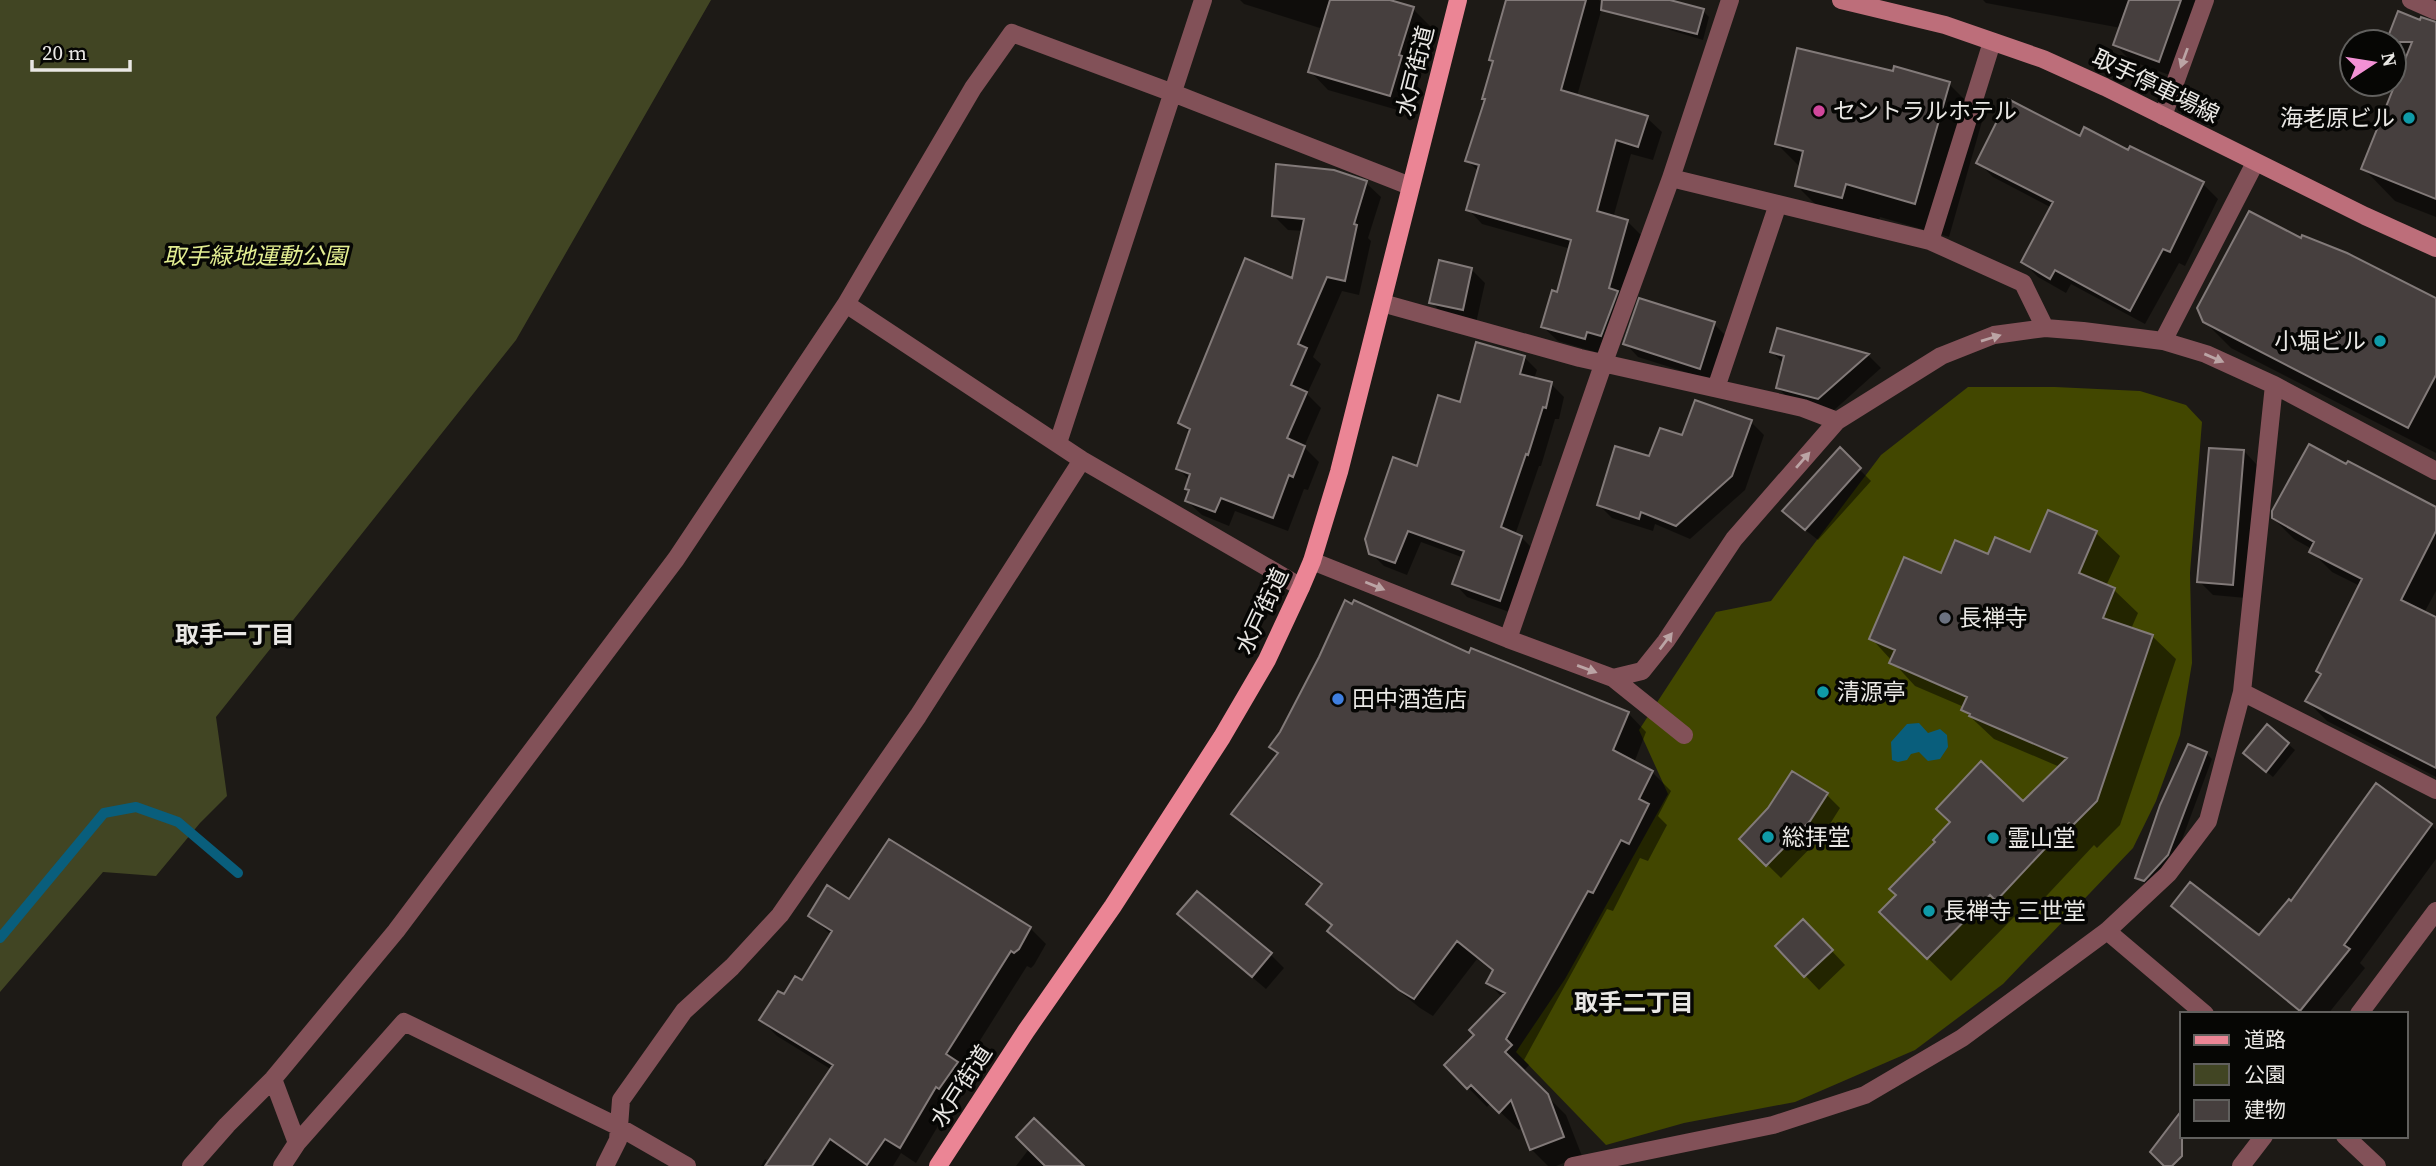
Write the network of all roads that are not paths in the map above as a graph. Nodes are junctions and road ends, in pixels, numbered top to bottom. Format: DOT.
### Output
graph roads {
  1 [pos="1203,0"];
  2 [pos="1458,0"];
  3 [pos="1730,0"];
  4 [pos="1841,0"];
  5 [pos="2205,0"];
  6 [pos="2411,0"];
  7 [pos="2436,11"];
  8 [pos="1992,41"];
  9 [pos="1173,93"];
  10 [pos="2163,116"];
  11 [pos="2255,163"];
  12 [pos="1671,178"];
  13 [pos="1410,186"];
  14 [pos="1778,204"];
  15 [pos="1930,241"];
  16 [pos="2436,248"];
  17 [pos="1382,303"];
  18 [pos="846,304"];
  19 [pos="2045,328"];
  20 [pos="2163,341"];
  21 [pos="1604,362"];
  22 [pos="2274,385"];
  23 [pos="1716,388"];
  24 [pos="1837,421"];
  25 [pos="1058,443"];
  26 [pos="1082,460"];
  27 [pos="2436,471"];
  28 [pos="1312,561"];
  29 [pos="1301,587"];
  30 [pos="1508,639"];
  31 [pos="1613,678"];
  32 [pos="2242,692"];
  33 [pos="1684,735"];
  34 [pos="2436,790"];
  35 [pos="2436,911"];
  36 [pos="2107,931"];
  37 [pos="2203,1012"];
  38 [pos="2360,1012"];
  39 [pos="273,1079"];
  40 [pos="618,1127"];
  41 [pos="2262,1138"];
  42 [pos="2346,1138"];
  43 [pos="297,1143"];
  44 [pos="191,1166"];
  45 [pos="282,1166"];
  46 [pos="605,1166"];
  47 [pos="687,1166"];
  48 [pos="938,1166"];
  49 [pos="1573,1166"];
  50 [pos="2241,1166"];
  51 [pos="2377,1166"];
  1 -- 9 [label="street"];
  2 -- 13 [label="main road, 水戸街道"];
  3 -- 12 [label="street"];
  4 -- 8 [label="main road, 取手停車場線"];
  5 -- 10 [label="street, one-way"];
  6 -- 7 [label="street"];
  8 -- 10 [label="main road, 取手停車場線"];
  8 -- 15 [label="street"];
  9 -- 13 [label="street"];
  9 -- 18 [label="street"];
  9 -- 25 [label="street"];
  10 -- 11 [label="main road, 取手停車場線"];
  11 -- 16 [label="main road, 取手停車場線"];
  11 -- 20 [label="street"];
  12 -- 14 [label="street"];
  12 -- 21 [label="street"];
  13 -- 17 [label="main road, 水戸街道"];
  14 -- 15 [label="street"];
  14 -- 23 [label="street"];
  15 -- 19 [label="street"];
  17 -- 21 [label="street"];
  17 -- 28 [label="main road, 水戸街道"];
  18 -- 25 [label="street"];
  18 -- 39 [label="street"];
  19 -- 20 [label="street"];
  24 -- 19 [label="street, one-way"];
  20 -- 22 [label="street, one-way"];
  21 -- 23 [label="street"];
  21 -- 30 [label="street"];
  22 -- 27 [label="street"];
  22 -- 32 [label="street"];
  23 -- 24 [label="street"];
  31 -- 24 [label="street, one-way"];
  25 -- 26 [label="street"];
  26 -- 29 [label="street"];
  26 -- 40 [label="street"];
  28 -- 29 [label="main road, 水戸街道"];
  28 -- 30 [label="street, one-way"];
  29 -- 48 [label="main road, 水戸街道"];
  30 -- 31 [label="street, one-way"];
  31 -- 33 [label="street"];
  32 -- 34 [label="street"];
  32 -- 36 [label="street"];
  35 -- 38 [label="street"];
  36 -- 37 [label="street"];
  36 -- 49 [label="street"];
  39 -- 43 [label="street"];
  39 -- 44 [label="street"];
  40 -- 43 [label="street"];
  40 -- 46 [label="street"];
  40 -- 47 [label="street"];
  41 -- 50 [label="street"];
  42 -- 51 [label="street"];
  43 -- 45 [label="street"];
}
